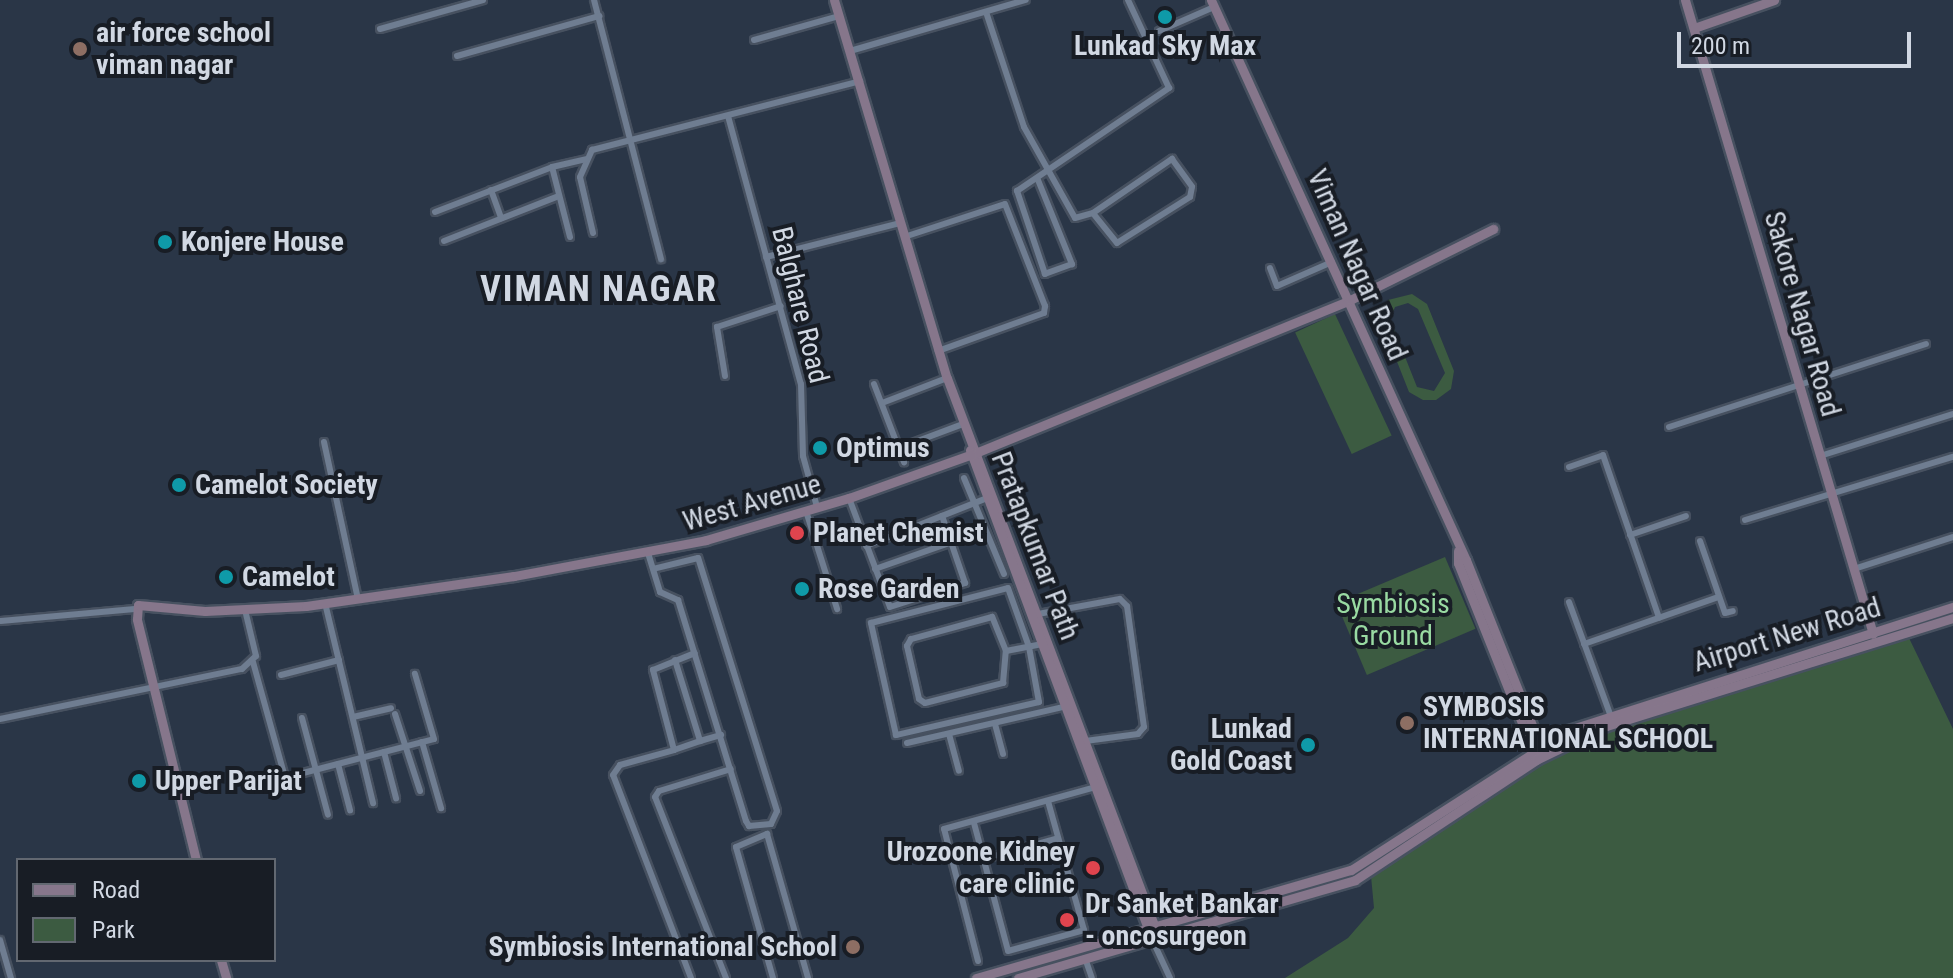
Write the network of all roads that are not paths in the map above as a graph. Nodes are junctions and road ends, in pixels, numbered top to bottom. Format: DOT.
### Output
graph roads {
  1 [pos="483,0"];
  2 [pos="594,0"];
  3 [pos="834,0"];
  4 [pos="1026,0"];
  5 [pos="1128,0"];
  6 [pos="1685,0"];
  7 [pos="1775,0"];
  8 [pos="1213,4"];
  9 [pos="986,12"];
  10 [pos="599,16"];
  11 [pos="839,16"];
  12 [pos="1694,28"];
  13 [pos="380,29"];
  14 [pos="1159,31"];
  15 [pos="754,40"];
  16 [pos="850,51"];
  17 [pos="457,56"];
  18 [pos="860,81"];
  19 [pos="728,116"];
  20 [pos="633,138"];
  21 [pos="586,159"];
  22 [pos="552,167"];
  23 [pos="1046,172"];
  24 [pos="1038,180"];
  25 [pos="491,190"];
  26 [pos="559,196"];
  27 [pos="435,212"];
  28 [pos="1093,213"];
  29 [pos="501,218"];
  30 [pos="900,223"];
  31 [pos="1493,229"];
  32 [pos="593,233"];
  33 [pos="570,237"];
  34 [pos="904,237"];
  35 [pos="444,241"];
  36 [pos="766,257"];
  37 [pos="661,259"];
  38 [pos="1332,262"];
  39 [pos="1270,268"];
  40 [pos="1350,300"];
  41 [pos="781,306"];
  42 [pos="1926,344"];
  43 [pos="938,351"];
  44 [pos="725,376"];
  45 [pos="947,378"];
  46 [pos="874,384"];
  47 [pos="1800,385"];
  48 [pos="882,403"];
  49 [pos="1953,414"];
  50 [pos="963,424"];
  51 [pos="1669,427"];
  52 [pos="324,442"];
  53 [pos="899,448"];
  54 [pos="974,454"];
  55 [pos="1820,456"];
  56 [pos="1953,457"];
  57 [pos="904,462"];
  58 [pos="1569,467"];
  59 [pos="964,478"];
  60 [pos="1832,494"];
  61 [pos="849,498"];
  62 [pos="987,498"];
  63 [pos="974,503"];
  64 [pos="817,507"];
  65 [pos="806,511"];
  66 [pos="942,516"];
  67 [pos="1686,516"];
  68 [pos="1745,520"];
  69 [pos="1630,535"];
  70 [pos="1953,537"];
  71 [pos="1700,541"];
  72 [pos="952,542"];
  73 [pos="866,546"];
  74 [pos="648,553"];
  75 [pos="653,569"];
  76 [pos="875,569"];
  77 [pos="1854,569"];
  78 [pos="1004,574"];
  79 [pos="1022,581"];
  80 [pos="1718,597"];
  81 [pos="358,599"];
  82 [pos="1569,602"];
  83 [pos="325,603"];
  84 [pos="1953,607"];
  85 [pos="134,609"];
  86 [pos="837,609"];
  87 [pos="245,610"];
  88 [pos="1733,611"];
  89 [pos="1038,614"];
  90 [pos="1659,618"];
  91 [pos="1953,618"];
  92 [pos="0,621"];
  93 [pos="1874,636"];
  94 [pos="1042,644"];
  95 [pos="1584,644"];
  96 [pos="1029,647"];
  97 [pos="1006,651"];
  98 [pos="695,653"];
  99 [pos="339,660"];
  100 [pos="675,660"];
  101 [pos="253,662"];
  102 [pos="415,674"];
  103 [pos="281,675"];
  104 [pos="154,686"];
  105 [pos="1068,705"];
  106 [pos="1610,714"];
  107 [pos="353,717"];
  108 [pos="302,718"];
  109 [pos="0,719"];
  110 [pos="995,724"];
  111 [pos="949,734"];
  112 [pos="721,735"];
  113 [pos="700,741"];
  114 [pos="1085,741"];
  115 [pos="422,742"];
  116 [pos="907,743"];
  117 [pos="407,746"];
  118 [pos="674,750"];
  119 [pos="384,752"];
  120 [pos="1538,752"];
  121 [pos="1003,754"];
  122 [pos="361,757"];
  123 [pos="338,764"];
  124 [pos="731,769"];
  125 [pos="315,770"];
  126 [pos="959,771"];
  127 [pos="303,773"];
  128 [pos="286,781"];
  129 [pos="1095,787"];
  130 [pos="420,791"];
  131 [pos="396,798"];
  132 [pos="1048,801"];
  133 [pos="373,803"];
  134 [pos="1106,807"];
  135 [pos="441,808"];
  136 [pos="350,810"];
  137 [pos="328,815"];
  138 [pos="974,823"];
  139 [pos="769,824"];
  140 [pos="767,834"];
  141 [pos="1058,838"];
  142 [pos="196,858"];
  143 [pos="984,859"];
  144 [pos="1153,933"];
  145 [pos="0,940"];
  146 [pos="1085,958"];
  147 [pos="978,961"];
  148 [pos="11,978"];
  149 [pos="691,978"];
  150 [pos="726,978"];
  151 [pos="773,978"];
  152 [pos="808,978"];
  153 [pos="976,978"];
  154 [pos="1018,978"];
  155 [pos="1092,978"];
  156 [pos="1170,978"];
  1 -- 13 [label="street"];
  2 -- 10 [label="street"];
  3 -- 11 [label="street"];
  4 -- 9 [label="street"];
  5 -- 23 [label="street"];
  6 -- 12 [label="street, Sakore Nagar Road"];
  7 -- 12 [label="street"];
  8 -- 14 [label="street"];
  8 -- 38 [label="street, Viman Nagar Road"];
  9 -- 16 [label="street"];
  9 -- 23 [label="street"];
  10 -- 17 [label="street"];
  10 -- 20 [label="street"];
  11 -- 15 [label="street"];
  11 -- 16 [label="street"];
  12 -- 47 [label="street, Sakore Nagar Road"];
  16 -- 18 [label="street"];
  18 -- 19 [label="street"];
  18 -- 30 [label="street"];
  19 -- 20 [label="street"];
  19 -- 36 [label="street, Balghare Road"];
  20 -- 21 [label="street"];
  20 -- 37 [label="street"];
  21 -- 22 [label="street"];
  21 -- 32 [label="street"];
  22 -- 25 [label="street"];
  22 -- 26 [label="street"];
  23 -- 24 [label="street"];
  23 -- 28 [label="street"];
  24 -- 24 [label="street"];
  25 -- 27 [label="street"];
  25 -- 29 [label="street"];
  26 -- 29 [label="street"];
  26 -- 33 [label="street"];
  28 -- 28 [label="street"];
  29 -- 35 [label="street"];
  30 -- 34 [label="street"];
  30 -- 36 [label="street"];
  31 -- 40 [label="street, West Avenue"];
  34 -- 43 [label="street"];
  34 -- 43 [label="street"];
  36 -- 41 [label="street, Balghare Road"];
  38 -- 39 [label="street"];
  38 -- 40 [label="street, Viman Nagar Road"];
  40 -- 54 [label="street, West Avenue"];
  40 -- 120 [label="street, Viman Nagar Road"];
  41 -- 44 [label="street"];
  41 -- 64 [label="street, Balghare Road"];
  42 -- 47 [label="street"];
  43 -- 45 [label="street"];
  45 -- 48 [label="street"];
  45 -- 50 [label="street"];
  46 -- 48 [label="street"];
  47 -- 51 [label="street"];
  47 -- 55 [label="street, Sakore Nagar Road"];
  48 -- 53 [label="street"];
  49 -- 55 [label="street"];
  50 -- 53 [label="street"];
  50 -- 54 [label="street, Pratapkumar Path"];
  52 -- 81 [label="street"];
  53 -- 57 [label="street"];
  54 -- 61 [label="street, West Avenue"];
  54 -- 62 [label="street, Pratapkumar Path"];
  54 -- 79 [label="street, Pratapkumar Path"];
  55 -- 60 [label="street, Sakore Nagar Road"];
  56 -- 60 [label="street"];
  58 -- 69 [label="street"];
  59 -- 63 [label="street"];
  60 -- 68 [label="street"];
  60 -- 77 [label="street, Sakore Nagar Road"];
  61 -- 64 [label="street, West Avenue"];
  61 -- 73 [label="street"];
  62 -- 63 [label="street"];
  62 -- 79 [label="street, Pratapkumar Path"];
  63 -- 66 [label="street"];
  63 -- 78 [label="street"];
  64 -- 65 [label="street, West Avenue"];
  65 -- 74 [label="street, West Avenue"];
  65 -- 86 [label="street"];
  66 -- 72 [label="street"];
  66 -- 73 [label="street"];
  67 -- 69 [label="street"];
  69 -- 90 [label="street"];
  70 -- 77 [label="street"];
  71 -- 80 [label="street"];
  72 -- 76 [label="street"];
  72 -- 76 [label="street"];
  73 -- 76 [label="street"];
  74 -- 75 [label="street"];
  74 -- 81 [label="street, West Avenue"];
  75 -- 98 [label="street"];
  75 -- 139 [label="street"];
  77 -- 93 [label="street, Sakore Nagar Road"];
  79 -- 89 [label="street, Pratapkumar Path"];
  79 -- 94 [label="street, Pratapkumar Path"];
  80 -- 88 [label="street"];
  80 -- 90 [label="street"];
  81 -- 83 [label="street, West Avenue"];
  82 -- 95 [label="street"];
  83 -- 87 [label="street, West Avenue"];
  83 -- 99 [label="street"];
  84 -- 93 [label="street, Airport New Road"];
  85 -- 87 [label="street, West Avenue"];
  85 -- 92 [label="street"];
  85 -- 104 [label="street"];
  87 -- 101 [label="street"];
  89 -- 105 [label="street, Pratapkumar Path"];
  89 -- 114 [label="street"];
  90 -- 95 [label="street"];
  91 -- 93 [label="street, Airport New Road"];
  93 -- 106 [label="street, Airport New Road"];
  93 -- 120 [label="street, Airport New Road"];
  94 -- 96 [label="street"];
  94 -- 105 [label="street, Pratapkumar Path"];
  95 -- 106 [label="street"];
  96 -- 96 [label="street"];
  96 -- 97 [label="street"];
  97 -- 97 [label="street"];
  98 -- 100 [label="street"];
  98 -- 112 [label="street"];
  99 -- 103 [label="street"];
  99 -- 107 [label="street"];
  100 -- 113 [label="street"];
  100 -- 118 [label="street"];
  101 -- 104 [label="street"];
  101 -- 128 [label="street"];
  102 -- 115 [label="street"];
  104 -- 109 [label="street"];
  104 -- 142 [label="street"];
  105 -- 110 [label="street"];
  105 -- 114 [label="street, Pratapkumar Path"];
  105 -- 129 [label="street, Pratapkumar Path"];
  106 -- 120 [label="street, Airport New Road"];
  107 -- 117 [label="street"];
  107 -- 122 [label="street"];
  108 -- 125 [label="street"];
  110 -- 111 [label="street"];
  110 -- 121 [label="street"];
  111 -- 116 [label="street"];
  111 -- 126 [label="street"];
  112 -- 113 [label="street"];
  112 -- 124 [label="street"];
  113 -- 118 [label="street"];
  114 -- 134 [label="street, Pratapkumar Path"];
  115 -- 117 [label="street"];
  115 -- 135 [label="street"];
  117 -- 119 [label="street"];
  117 -- 130 [label="street"];
  118 -- 149 [label="street"];
  119 -- 122 [label="street"];
  119 -- 131 [label="street"];
  120 -- 144 [label="street, Airport New Road"];
  122 -- 123 [label="street"];
  122 -- 133 [label="street"];
  123 -- 125 [label="street"];
  123 -- 136 [label="street"];
  124 -- 139 [label="street"];
  124 -- 150 [label="street"];
  125 -- 127 [label="street"];
  125 -- 137 [label="street"];
  129 -- 132 [label="street"];
  129 -- 134 [label="street, Pratapkumar Path"];
  132 -- 138 [label="street"];
  132 -- 141 [label="street"];
  134 -- 144 [label="street, Pratapkumar Path"];
  138 -- 143 [label="street"];
  138 -- 147 [label="street"];
  139 -- 140 [label="street"];
  140 -- 151 [label="street"];
  140 -- 152 [label="street"];
  141 -- 143 [label="street"];
  141 -- 143 [label="street"];
  144 -- 146 [label="street, Airport New Road"];
  144 -- 153 [label="street, Airport New Road"];
  144 -- 156 [label="street"];
  145 -- 148 [label="street"];
  146 -- 154 [label="street, Airport New Road"];
  146 -- 155 [label="street"];
}
